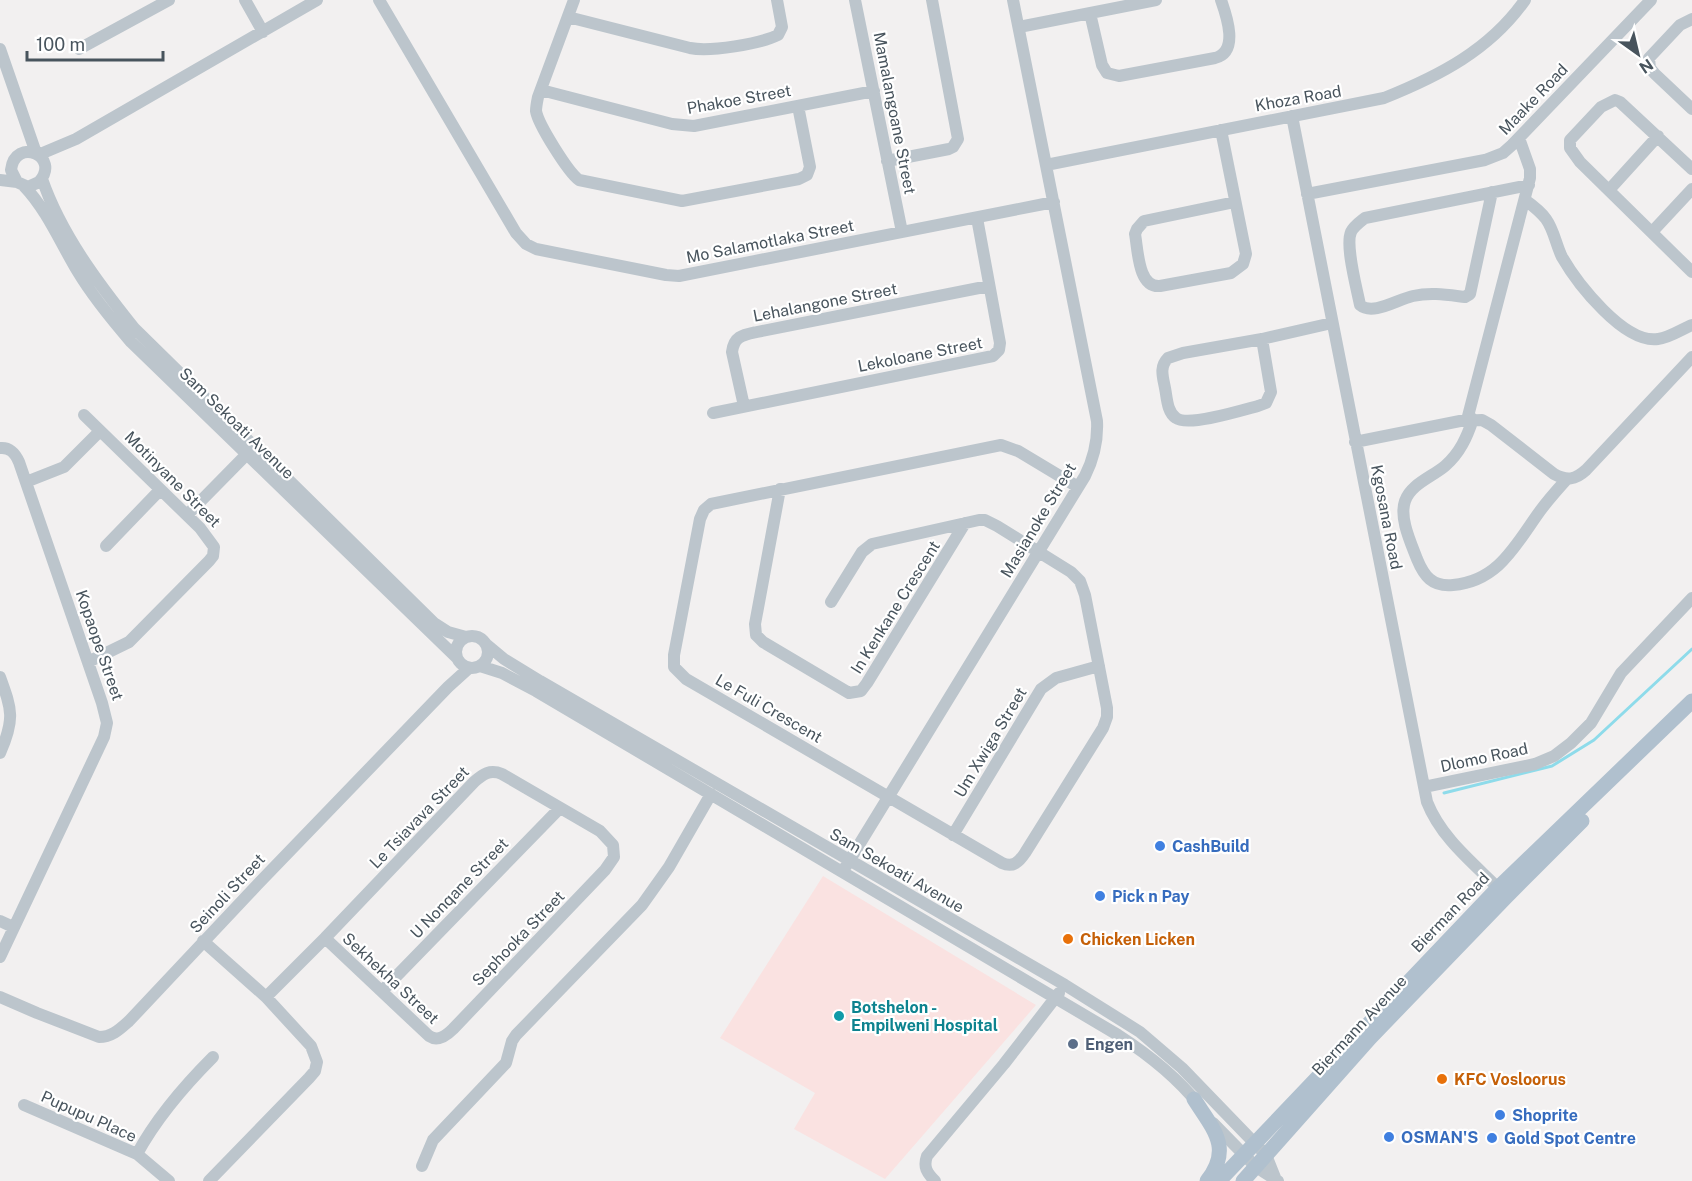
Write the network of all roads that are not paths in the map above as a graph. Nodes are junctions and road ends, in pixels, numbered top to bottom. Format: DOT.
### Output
graph roads {
  1 [pos="245,0"];
  2 [pos="317,0"];
  3 [pos="379,0"];
  4 [pos="574,0"];
  5 [pos="777,0"];
  6 [pos="855,0"];
  7 [pos="932,0"];
  8 [pos="1013,0"];
  9 [pos="1221,0"];
  10 [pos="1525,0"];
  11 [pos="1651,0"];
  12 [pos="165,1"];
  13 [pos="1150,1"];
  14 [pos="1090,13"];
  15 [pos="568,16"];
  16 [pos="1692,19"];
  17 [pos="1019,27"];
  18 [pos="262,32"];
  19 [pos="0,49"];
  20 [pos="79,49"];
  21 [pos="541,90"];
  22 [pos="874,91"];
  23 [pos="798,106"];
  24 [pos="1691,106"];
  25 [pos="1292,116"];
  26 [pos="27,130"];
  27 [pos="1221,130"];
  28 [pos="1658,136"];
  29 [pos="1519,138"];
  30 [pos="76,139"];
  31 [pos="37,154"];
  32 [pos="16,158"];
  33 [pos="887,161"];
  34 [pos="1046,165"];
  35 [pos="1692,168"];
  36 [pos="0,171"];
  37 [pos="44,175"];
  38 [pos="0,180"];
  39 [pos="20,184"];
  40 [pos="1529,185"];
  41 [pos="1692,189"];
  42 [pos="1609,190"];
  43 [pos="1492,192"];
  44 [pos="1307,194"];
  45 [pos="1525,200"];
  46 [pos="1235,201"];
  47 [pos="1054,202"];
  48 [pos="976,218"];
  49 [pos="902,232"];
  50 [pos="1652,232"];
  51 [pos="1692,272"];
  52 [pos="989,286"];
  53 [pos="1332,323"];
  54 [pos="1692,325"];
  55 [pos="1263,339"];
  56 [pos="1692,357"];
  57 [pos="744,406"];
  58 [pos="713,412"];
  59 [pos="84,415"];
  60 [pos="1470,419"];
  61 [pos="100,431"];
  62 [pos="1355,442"];
  63 [pos="0,448"];
  64 [pos="246,455"];
  65 [pos="1566,480"];
  66 [pos="26,482"];
  67 [pos="1078,487"];
  68 [pos="780,489"];
  69 [pos="160,490"];
  70 [pos="187,515"];
  71 [pos="965,523"];
  72 [pos="106,546"];
  73 [pos="1038,552"];
  74 [pos="1692,598"];
  75 [pos="831,602"];
  76 [pos="466,637"];
  77 [pos="486,644"];
  78 [pos="88,662"];
  79 [pos="466,664"];
  80 [pos="1099,666"];
  81 [pos="0,677"];
  82 [pos="1692,701"];
  83 [pos="1692,715"];
  84 [pos="0,753"];
  85 [pos="1424,787"];
  86 [pos="711,794"];
  87 [pos="888,796"];
  88 [pos="560,808"];
  89 [pos="953,835"];
  90 [pos="615,852"];
  91 [pos="849,861"];
  92 [pos="842,873"];
  93 [pos="1502,892"];
  94 [pos="0,921"];
  95 [pos="14,927"];
  96 [pos="325,938"];
  97 [pos="203,941"];
  98 [pos="0,957"];
  99 [pos="1065,986"];
  100 [pos="382,991"];
  101 [pos="0,996"];
  102 [pos="266,997"];
  103 [pos="1054,998"];
  104 [pos="436,1039"];
  105 [pos="213,1057"];
  106 [pos="1194,1099"];
  107 [pos="24,1105"];
  108 [pos="1255,1144"];
  109 [pos="137,1154"];
  110 [pos="1266,1155"];
  111 [pos="1244,1156"];
  112 [pos="422,1166"];
  113 [pos="1256,1167"];
  114 [pos="1277,1180"];
  115 [pos="169,1181"];
  116 [pos="209,1181"];
  117 [pos="935,1181"];
  118 [pos="1207,1181"];
  119 [pos="1219,1181"];
  120 [pos="1243,1181"];
  1 -- 18 [label="street"];
  2 -- 18 [label="street"];
  3 -- 49 [label="street, Mo Salamotlaka Street"];
  4 -- 15 [label="street"];
  5 -- 15 [label="street"];
  6 -- 22 [label="street, Mamalangoane Street"];
  7 -- 33 [label="street"];
  8 -- 17 [label="street, Masianoke Street"];
  9 -- 14 [label="street"];
  10 -- 25 [label="street, Khoza Road"];
  11 -- 29 [label="street, Maake Road"];
  12 -- 20 [label="street"];
  13 -- 14 [label="street"];
  14 -- 17 [label="street"];
  15 -- 21 [label="street"];
  16 -- 24 [label="street"];
  17 -- 34 [label="street, Masianoke Street"];
  18 -- 30 [label="street"];
  19 -- 26 [label="street"];
  21 -- 23 [label="street, Phakoe Street"];
  21 -- 23 [label="street"];
  22 -- 23 [label="street, Phakoe Street"];
  22 -- 33 [label="street, Mamalangoane Street"];
  25 -- 27 [label="street, Khoza Road"];
  25 -- 44 [label="street, Kgosana Road"];
  26 -- 31 [label="street"];
  26 -- 32 [label="street"];
  27 -- 34 [label="street, Khoza Road"];
  27 -- 46 [label="street"];
  28 -- 35 [label="street"];
  28 -- 42 [label="street"];
  28 -- 42 [label="street"];
  29 -- 40 [label="street"];
  29 -- 44 [label="street, Maake Road"];
  30 -- 31 [label="street"];
  30 -- 37 [label="street"];
  31 -- 32 [label="street"];
  31 -- 37 [label="street"];
  32 -- 36 [label="street"];
  32 -- 39 [label="street"];
  33 -- 49 [label="street, Mamalangoane Street"];
  34 -- 47 [label="street, Masianoke Street"];
  37 -- 39 [label="street"];
  37 -- 76 [label="street, Sam Sekoati Avenue"];
  38 -- 39 [label="street"];
  39 -- 64 [label="street, Sam Sekoati Avenue"];
  40 -- 43 [label="street"];
  40 -- 45 [label="street"];
  41 -- 50 [label="street"];
  42 -- 50 [label="street"];
  43 -- 43 [label="street"];
  44 -- 53 [label="street, Kgosana Road"];
  45 -- 54 [label="street"];
  45 -- 60 [label="street"];
  46 -- 46 [label="street"];
  47 -- 48 [label="street, Mo Salamotlaka Street"];
  47 -- 67 [label="street, Masianoke Street"];
  48 -- 49 [label="street, Mo Salamotlaka Street"];
  48 -- 52 [label="street, Lekoloane Street"];
  50 -- 51 [label="street"];
  52 -- 57 [label="street, Lekoloane Street"];
  52 -- 57 [label="street, Lehalangone Street"];
  53 -- 55 [label="street"];
  53 -- 62 [label="street, Kgosana Road"];
  55 -- 55 [label="street"];
  56 -- 65 [label="street"];
  57 -- 58 [label="street, Lekoloane Street"];
  59 -- 61 [label="street, Motinyane Street"];
  60 -- 62 [label="street"];
  60 -- 65 [label="street"];
  60 -- 65 [label="street"];
  61 -- 66 [label="street"];
  61 -- 69 [label="street, Motinyane Street"];
  62 -- 85 [label="street, Kgosana Road"];
  63 -- 66 [label="street, Kopaope Street"];
  64 -- 70 [label="street"];
  64 -- 79 [label="street, Sam Sekoati Avenue"];
  66 -- 78 [label="street, Kopaope Street"];
  67 -- 68 [label="street, Le Fuli Crescent"];
  67 -- 73 [label="street, Masianoke Street"];
  68 -- 71 [label="street, In Kenkane Crescent"];
  68 -- 87 [label="street, Le Fuli Crescent"];
  69 -- 70 [label="street, Motinyane Street"];
  69 -- 72 [label="street"];
  70 -- 78 [label="street, Motinyane Street"];
  71 -- 73 [label="street, Le Fuli Crescent"];
  71 -- 75 [label="street, Le Fuli Crescent"];
  73 -- 80 [label="street, Le Fuli Crescent"];
  73 -- 87 [label="street, Masianoke Street"];
  74 -- 85 [label="street, Dlomo Road"];
  76 -- 77 [label="street"];
  76 -- 79 [label="street"];
  77 -- 79 [label="street"];
  77 -- 91 [label="street, Sam Sekoati Avenue"];
  78 -- 95 [label="street, Kopaope Street"];
  79 -- 86 [label="street, Sam Sekoati Avenue"];
  79 -- 97 [label="street, Seinoli Street"];
  80 -- 89 [label="street, Um Xwiga Street"];
  80 -- 89 [label="street, Le Fuli Crescent"];
  81 -- 84 [label="street"];
  82 -- 93 [label="main road, Bierman Road"];
  83 -- 93 [label="main road, Bierman Road"];
  85 -- 93 [label="street, Kgosana Road"];
  86 -- 92 [label="street, Sam Sekoati Avenue"];
  86 -- 112 [label="street"];
  87 -- 89 [label="street, Le Fuli Crescent"];
  87 -- 91 [label="street, Masianoke Street"];
  88 -- 90 [label="street, Le Tsiavava Street"];
  88 -- 96 [label="street, Le Tsiavava Street"];
  88 -- 100 [label="street, U Nonqane Street"];
  90 -- 104 [label="street, Sephooka Street"];
  91 -- 92 [label="street, Masianoke Street"];
  91 -- 99 [label="street, Sam Sekoati Avenue"];
  92 -- 103 [label="street, Sam Sekoati Avenue"];
  93 -- 108 [label="main road, Bierman Road"];
  93 -- 110 [label="main road, Biermann Avenue"];
  94 -- 95 [label="street"];
  95 -- 98 [label="street, Kopaope Street"];
  96 -- 100 [label="street, Sekhekha Street"];
  96 -- 102 [label="street, Le Tsiavava Street"];
  97 -- 101 [label="street, Seinoli Street"];
  97 -- 102 [label="street"];
  99 -- 103 [label="street"];
  99 -- 108 [label="street, Sam Sekoati Avenue"];
  100 -- 104 [label="street, Sekhekha Street"];
  102 -- 116 [label="street"];
  103 -- 106 [label="street, Sam Sekoati Avenue"];
  103 -- 117 [label="street"];
  105 -- 109 [label="street"];
  106 -- 111 [label="street, Sam Sekoati Avenue"];
  106 -- 118 [label="main road"];
  107 -- 109 [label="street, Pupupu Place"];
  108 -- 110 [label="street, Sam Sekoati Avenue"];
  108 -- 111 [label="main road, Bierman Road"];
  109 -- 115 [label="street, Pupupu Place"];
  110 -- 113 [label="main road, Biermann Avenue"];
  110 -- 114 [label="street"];
  111 -- 113 [label="street, Sam Sekoati Avenue"];
  111 -- 119 [label="main road"];
  113 -- 114 [label="street, Sam Sekoati Avenue"];
  113 -- 120 [label="main road, Biermann Avenue"];
}
